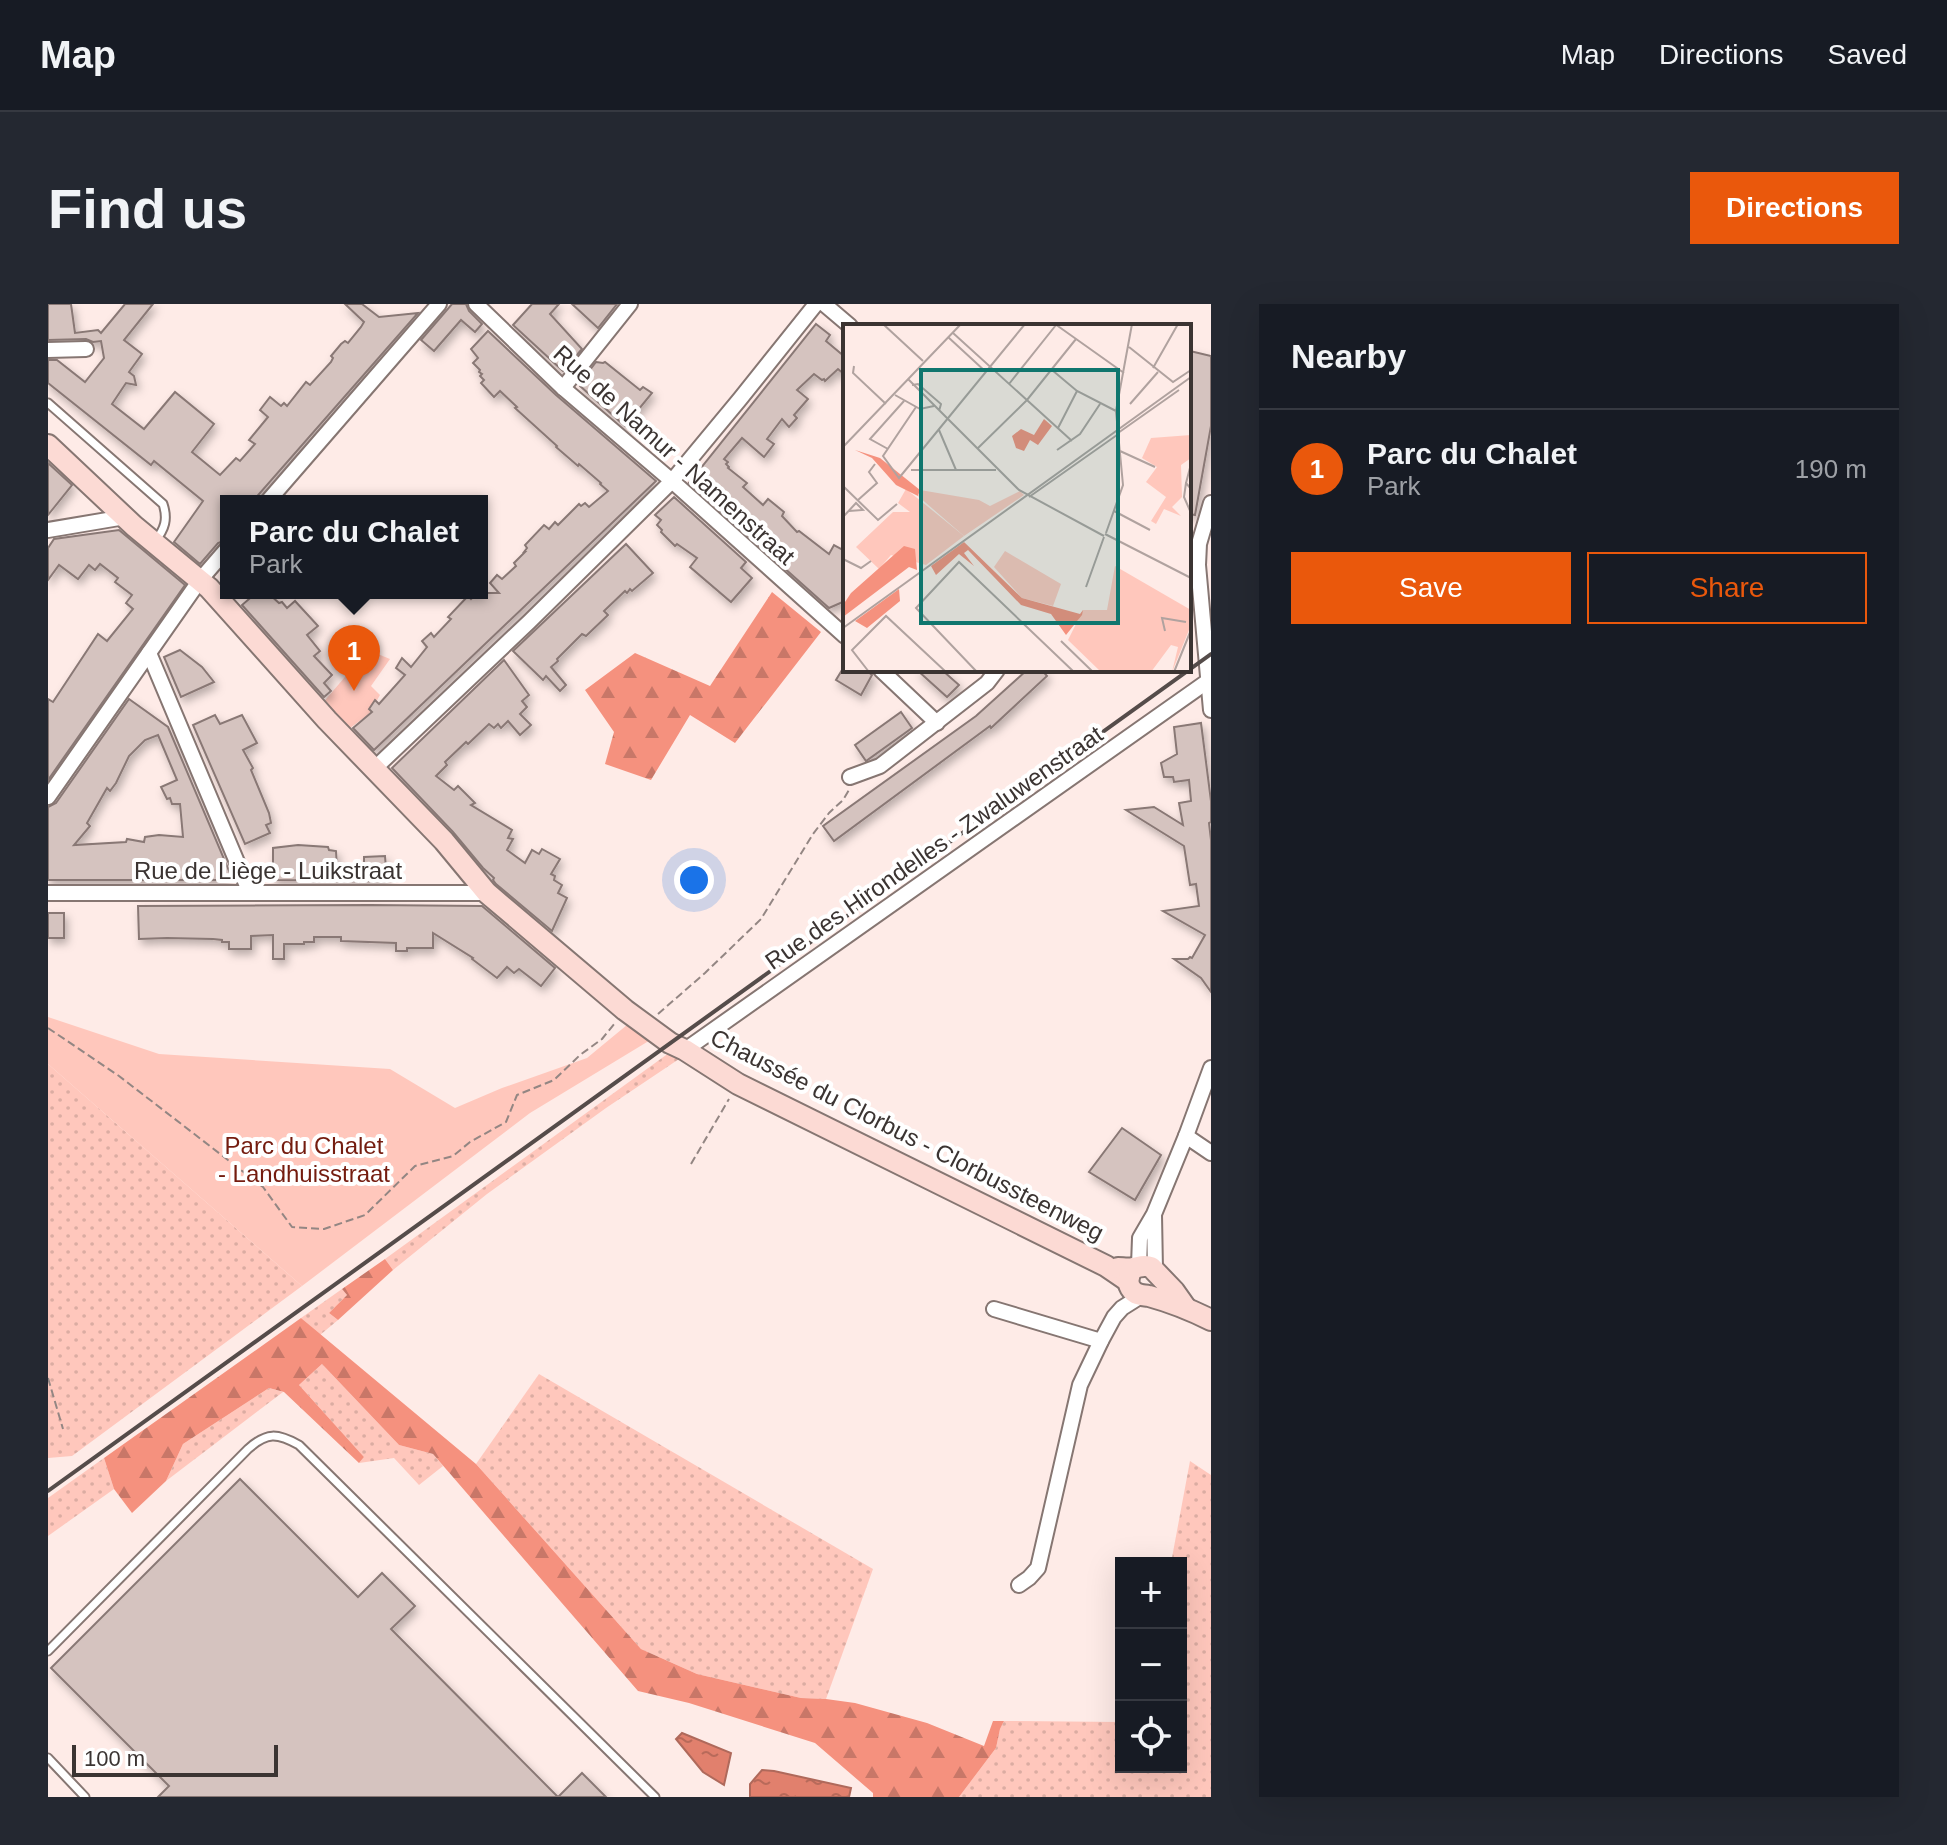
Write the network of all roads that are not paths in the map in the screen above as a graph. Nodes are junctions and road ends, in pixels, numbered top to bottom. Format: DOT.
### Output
graph roads {
  1 [pos="418,304"];
  2 [pos="476,304"];
  3 [pos="630,304"];
  4 [pos="816,304"];
  5 [pos="824,304"];
  6 [pos="435,309"];
  7 [pos="848,324"];
  8 [pos="86,349"];
  9 [pos="48,350"];
  10 [pos="563,388"];
  11 [pos="48,403"];
  12 [pos="48,445"];
  13 [pos="672,481"];
  14 [pos="273,495"];
  15 [pos="1211,503"];
  16 [pos="125,517"];
  17 [pos="48,530"];
  18 [pos="1194,542"];
  19 [pos="154,543"];
  20 [pos="220,557"];
  21 [pos="200,580"];
  22 [pos="843,634"];
  23 [pos="149,653"];
  24 [pos="883,672"];
  25 [pos="995,672"];
  26 [pos="1209,675"];
  27 [pos="1211,710"];
  28 [pos="937,723"];
  29 [pos="374,769"];
  30 [pos="850,777"];
  31 [pos="48,797"];
  32 [pos="48,893"];
  33 [pos="250,893"];
  34 [pos="487,893"];
  35 [pos="685,1050"];
  36 [pos="1211,1068"];
  37 [pos="1186,1136"];
  38 [pos="1211,1153"];
  39 [pos="1141,1280"];
  40 [pos="994,1309"];
  41 [pos="1211,1320"];
  42 [pos="1101,1341"];
  43 [pos="1019,1585"];
  44 [pos="48,1651"];
  45 [pos="48,1758"];
  46 [pos="85,1797"];
  47 [pos="655,1797"];
  1 -- 6 [label="street"];
  2 -- 10 [label="street, Rue de Namur - Namenstraat"];
  3 -- 10 [label="street"];
  4 -- 13 [label="street"];
  5 -- 7 [label="street"];
  6 -- 14 [label="street"];
  8 -- 9 [label="street"];
  10 -- 13 [label="street, Rue de Namur - Namenstraat"];
  11 -- 19 [label="lane"];
  12 -- 16 [label="street, Chaussée du Clorbus - Clorbussteenweg"];
  13 -- 22 [label="street, Rue de Namur - Namenstraat"];
  13 -- 29 [label="street"];
  15 -- 18 [label="street"];
  16 -- 17 [label="street"];
  16 -- 19 [label="street, Chaussée du Clorbus - Clorbussteenweg"];
  18 -- 26 [label="street"];
  19 -- 21 [label="street, Chaussée du Clorbus - Clorbussteenweg"];
  20 -- 21 [label="street"];
  21 -- 23 [label="street"];
  21 -- 29 [label="street, Chaussée du Clorbus - Clorbussteenweg"];
  23 -- 31 [label="street"];
  23 -- 33 [label="street"];
  24 -- 28 [label="street"];
  25 -- 28 [label="street"];
  26 -- 27 [label="street"];
  26 -- 35 [label="street, Rue des Hirondelles - Zwaluwenstraat"];
  28 -- 30 [label="street"];
  29 -- 34 [label="street, Chaussée du Clorbus - Clorbussteenweg"];
  32 -- 33 [label="street, Rue de Liège - Luikstraat"];
  33 -- 34 [label="street, Rue de Liège - Luikstraat"];
  34 -- 35 [label="street, Chaussée du Clorbus - Clorbussteenweg"];
  35 -- 39 [label="street, Chaussée du Clorbus - Clorbussteenweg"];
  36 -- 37 [label="street"];
  37 -- 38 [label="street"];
  37 -- 39 [label="street"];
  39 -- 41 [label="street, Chaussée du Clorbus - Clorbussteenweg"];
  39 -- 42 [label="street"];
  40 -- 42 [label="street"];
  42 -- 43 [label="street"];
  44 -- 47 [label="lane"];
  45 -- 46 [label="lane"];
}
